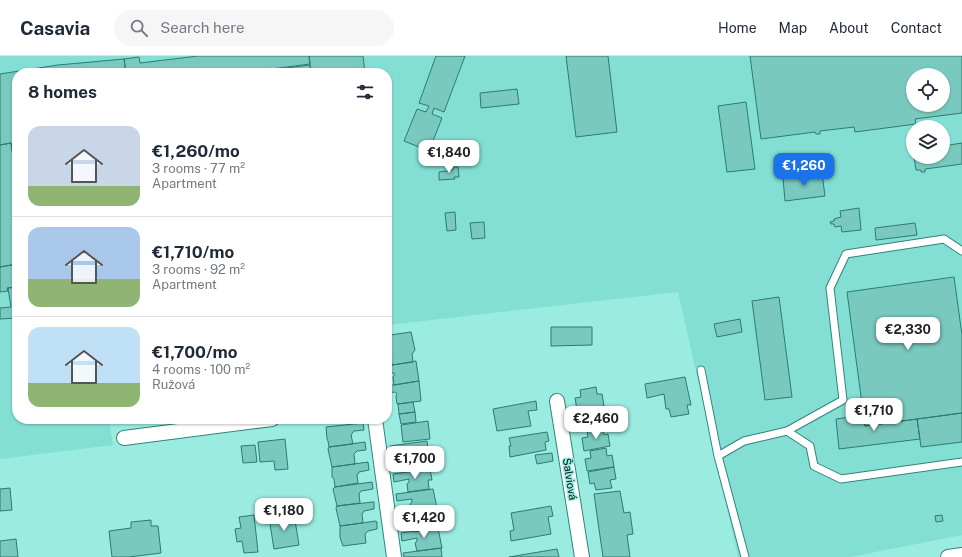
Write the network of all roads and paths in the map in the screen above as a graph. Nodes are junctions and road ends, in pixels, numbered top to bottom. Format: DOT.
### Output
graph roads {
  1 [pos="962,252"];
  2 [pos="701,370"];
  3 [pos="557,401"];
  4 [pos="233,424"];
  5 [pos="376,424"];
  6 [pos="787,431"];
  7 [pos="124,438"];
  8 [pos="718,456"];
  9 [pos="962,462"];
  10 [pos="962,555"];
  11 [pos="394,557"];
  12 [pos="582,557"];
  13 [pos="745,557"];
  14 [pos="948,557"];
  1 -- 6 [label="lane"];
  2 -- 8 [label="lane"];
  3 -- 12 [label="street, Šalviová"];
  4 -- 7 [label="street"];
  5 -- 11 [label="street"];
  6 -- 8 [label="lane"];
  6 -- 9 [label="lane"];
  8 -- 13 [label="lane"];
  10 -- 14 [label="street"];
}
